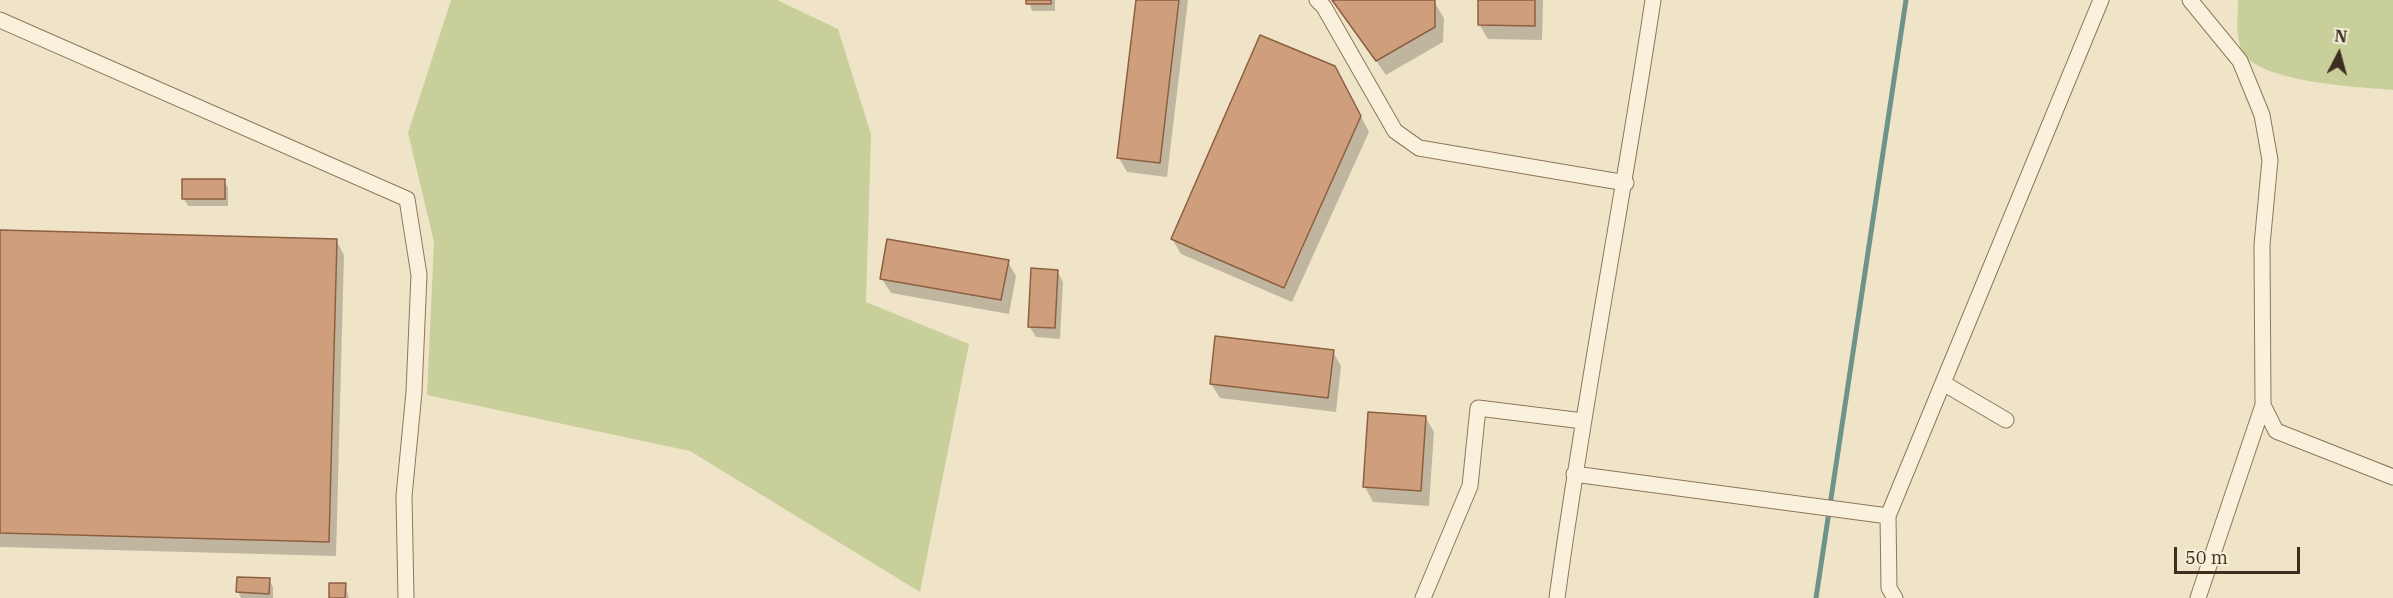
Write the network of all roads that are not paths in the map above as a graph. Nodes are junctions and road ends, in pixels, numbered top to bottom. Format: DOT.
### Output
graph roads {
  1 [pos="1317,0"];
  2 [pos="1653,0"];
  3 [pos="2101,0"];
  4 [pos="2190,0"];
  5 [pos="0,20"];
  6 [pos="1626,183"];
  7 [pos="1943,383"];
  8 [pos="2262,405"];
  9 [pos="2006,420"];
  10 [pos="1583,421"];
  11 [pos="1574,474"];
  12 [pos="2393,477"];
  13 [pos="1888,516"];
  14 [pos="405,598"];
  15 [pos="1422,598"];
  16 [pos="1557,598"];
  17 [pos="1895,598"];
  18 [pos="2198,598"];
  1 -- 6 [label="street"];
  2 -- 6 [label="street"];
  3 -- 7 [label="street"];
  4 -- 8 [label="street"];
  5 -- 14 [label="street"];
  6 -- 10 [label="street"];
  7 -- 9 [label="street"];
  7 -- 13 [label="street"];
  8 -- 12 [label="street"];
  8 -- 18 [label="street"];
  10 -- 11 [label="street"];
  10 -- 15 [label="street"];
  11 -- 13 [label="street"];
  11 -- 16 [label="street"];
  13 -- 17 [label="street"];
}
